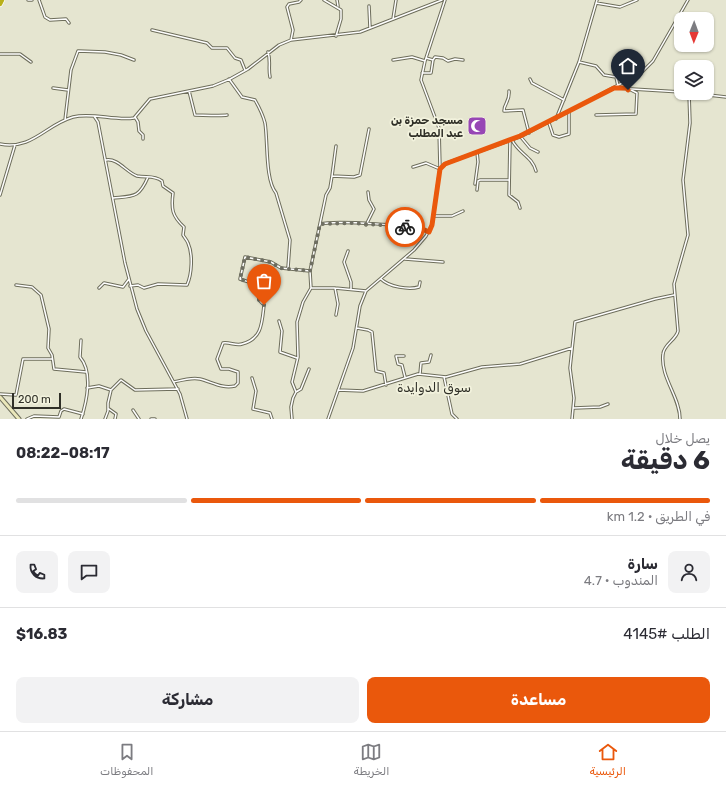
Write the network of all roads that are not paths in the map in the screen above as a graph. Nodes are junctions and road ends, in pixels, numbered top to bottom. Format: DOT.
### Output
graph roads {
  1 [pos="2,0"];
  2 [pos="28,0"];
  3 [pos="32,0"];
  4 [pos="39,0"];
  5 [pos="302,0"];
  6 [pos="324,0"];
  7 [pos="337,0"];
  8 [pos="396,0"];
  9 [pos="442,0"];
  10 [pos="445,0"];
  11 [pos="597,0"];
  12 [pos="637,0"];
  13 [pos="688,0"];
  14 [pos="596,3"];
  15 [pos="0,4"];
  16 [pos="338,6"];
  17 [pos="369,6"];
  18 [pos="393,19"];
  19 [pos="69,23"];
  20 [pos="370,28"];
  21 [pos="152,30"];
  22 [pos="336,36"];
  23 [pos="291,40"];
  24 [pos="268,52"];
  25 [pos="0,54"];
  26 [pos="426,58"];
  27 [pos="134,60"];
  28 [pos="393,60"];
  29 [pos="433,60"];
  30 [pos="463,60"];
  31 [pos="425,61"];
  32 [pos="31,62"];
  33 [pos="579,62"];
  34 [pos="245,70"];
  35 [pos="422,73"];
  36 [pos="270,77"];
  37 [pos="229,79"];
  38 [pos="530,79"];
  39 [pos="618,86"];
  40 [pos="53,88"];
  41 [pos="614,88"];
  42 [pos="627,88"];
  43 [pos="68,90"];
  44 [pos="674,91"];
  45 [pos="189,92"];
  46 [pos="509,92"];
  47 [pos="714,96"];
  48 [pos="726,97"];
  49 [pos="564,100"];
  50 [pos="690,100"];
  51 [pos="569,112"];
  52 [pos="226,115"];
  53 [pos="596,115"];
  54 [pos="94,116"];
  55 [pos="101,116"];
  56 [pos="135,117"];
  57 [pos="556,119"];
  58 [pos="65,120"];
  59 [pos="98,122"];
  60 [pos="549,122"];
  61 [pos="369,129"];
  62 [pos="529,133"];
  63 [pos="520,136"];
  64 [pos="144,139"];
  65 [pos="511,140"];
  66 [pos="0,144"];
  67 [pos="15,145"];
  68 [pos="336,146"];
  69 [pos="477,152"];
  70 [pos="538,152"];
  71 [pos="106,160"];
  72 [pos="413,167"];
  73 [pos="440,168"];
  74 [pos="536,171"];
  75 [pos="332,176"];
  76 [pos="148,177"];
  77 [pos="509,180"];
  78 [pos="475,184"];
  79 [pos="477,190"];
  80 [pos="368,192"];
  81 [pos="0,195"];
  82 [pos="113,198"];
  83 [pos="520,208"];
  84 [pos="462,211"];
  85 [pos="433,216"];
  86 [pos="320,224"];
  87 [pos="366,225"];
  88 [pos="429,232"];
  89 [pos="348,251"];
  90 [pos="405,259"];
  91 [pos="443,262"];
  92 [pos="288,268"];
  93 [pos="310,271"];
  94 [pos="129,279"];
  95 [pos="381,279"];
  96 [pos="420,282"];
  97 [pos="16,285"];
  98 [pos="130,286"];
  99 [pos="100,288"];
  100 [pos="311,288"];
  101 [pos="335,288"];
  102 [pos="351,289"];
  103 [pos="366,291"];
  104 [pos="674,295"];
  105 [pos="336,315"];
  106 [pos="279,321"];
  107 [pos="357,328"];
  108 [pos="81,340"];
  109 [pos="572,348"];
  110 [pos="431,355"];
  111 [pos="404,356"];
  112 [pos="297,358"];
  113 [pos="52,359"];
  114 [pos="309,369"];
  115 [pos="86,372"];
  116 [pos="420,374"];
  117 [pos="405,377"];
  118 [pos="444,377"];
  119 [pos="252,378"];
  120 [pos="174,382"];
  121 [pos="386,385"];
  122 [pos="87,388"];
  123 [pos="178,389"];
  124 [pos="111,390"];
  125 [pos="338,390"];
  126 [pos="296,392"];
  127 [pos="0,394"];
  128 [pos="0,398"];
  129 [pos="608,404"];
  130 [pos="109,408"];
  131 [pos="574,408"];
  132 [pos="133,410"];
  133 [pos="83,414"];
  134 [pos="59,418"];
  135 [pos="19,419"];
  136 [pos="27,419"];
  137 [pos="81,419"];
  138 [pos="105,419"];
  139 [pos="115,419"];
  140 [pos="139,419"];
  141 [pos="151,419"];
  142 [pos="155,419"];
  143 [pos="187,419"];
  144 [pos="272,419"];
  145 [pos="292,419"];
  146 [pos="328,419"];
  147 [pos="457,419"];
  148 [pos="572,419"];
  149 [pos="680,419"];
  1 -- 15 [label="highway"];
  2 -- 3 [label="street"];
  4 -- 19 [label="street"];
  5 -- 23 [label="street"];
  6 -- 16 [label="street"];
  7 -- 16 [label="street"];
  8 -- 18 [label="street"];
  9 -- 18 [label="street"];
  10 -- 26 [label="street"];
  11 -- 14 [label="street"];
  12 -- 14 [label="street"];
  13 -- 39 [label="street"];
  14 -- 33 [label="street"];
  16 -- 22 [label="street"];
  17 -- 20 [label="street"];
  18 -- 20 [label="street"];
  20 -- 22 [label="street"];
  21 -- 34 [label="street"];
  22 -- 23 [label="street"];
  23 -- 24 [label="street"];
  24 -- 34 [label="street"];
  24 -- 36 [label="street"];
  25 -- 32 [label="street"];
  26 -- 29 [label="street"];
  26 -- 31 [label="street"];
  27 -- 43 [label="street"];
  28 -- 31 [label="street"];
  29 -- 30 [label="street"];
  29 -- 35 [label="street"];
  31 -- 35 [label="street"];
  33 -- 39 [label="street"];
  33 -- 49 [label="street"];
  34 -- 37 [label="street"];
  35 -- 73 [label="street"];
  37 -- 45 [label="street"];
  37 -- 92 [label="street"];
  38 -- 49 [label="street"];
  39 -- 41 [label="street"];
  40 -- 43 [label="street"];
  41 -- 42 [label="street"];
  41 -- 51 [label="street"];
  42 -- 44 [label="street"];
  42 -- 53 [label="street"];
  43 -- 58 [label="street"];
  45 -- 52 [label="street"];
  45 -- 56 [label="street"];
  46 -- 62 [label="street"];
  47 -- 48 [label="street"];
  49 -- 57 [label="street"];
  50 -- 104 [label="street"];
  51 -- 57 [label="street"];
  51 -- 60 [label="street"];
  54 -- 55 [label="street"];
  54 -- 58 [label="street"];
  54 -- 59 [label="street"];
  55 -- 56 [label="street"];
  55 -- 59 [label="street"];
  56 -- 64 [label="street"];
  57 -- 60 [label="street"];
  58 -- 67 [label="street"];
  59 -- 71 [label="street"];
  60 -- 62 [label="street"];
  61 -- 75 [label="street"];
  62 -- 63 [label="street"];
  63 -- 65 [label="street"];
  63 -- 70 [label="street"];
  65 -- 69 [label="street"];
  65 -- 74 [label="street"];
  65 -- 77 [label="street"];
  66 -- 67 [label="street"];
  67 -- 81 [label="street"];
  68 -- 75 [label="street"];
  69 -- 73 [label="street"];
  69 -- 78 [label="street"];
  71 -- 76 [label="street"];
  71 -- 82 [label="street"];
  72 -- 73 [label="street"];
  73 -- 85 [label="street"];
  75 -- 86 [label="street"];
  76 -- 82 [label="street"];
  76 -- 98 [label="street"];
  77 -- 79 [label="street"];
  77 -- 83 [label="street"];
  80 -- 87 [label="street"];
  82 -- 94 [label="street"];
  84 -- 85 [label="street"];
  85 -- 88 [label="street"];
  86 -- 87 [label="street"];
  86 -- 93 [label="street"];
  87 -- 88 [label="street"];
  88 -- 90 [label="street"];
  89 -- 102 [label="street"];
  90 -- 91 [label="street"];
  90 -- 95 [label="street"];
  92 -- 93 [label="street"];
  92 -- 120 [label="street"];
  93 -- 100 [label="street"];
  94 -- 98 [label="street"];
  94 -- 99 [label="street"];
  95 -- 96 [label="street"];
  95 -- 103 [label="street"];
  97 -- 113 [label="street"];
  98 -- 120 [label="street"];
  100 -- 101 [label="street"];
  100 -- 112 [label="street"];
  101 -- 102 [label="street"];
  101 -- 105 [label="street"];
  102 -- 103 [label="street"];
  103 -- 107 [label="street"];
  104 -- 109 [label="street"];
  104 -- 149 [label="street"];
  106 -- 112 [label="street"];
  107 -- 121 [label="street"];
  107 -- 125 [label="street"];
  108 -- 115 [label="street"];
  109 -- 118 [label="street"];
  109 -- 131 [label="street"];
  110 -- 116 [label="street"];
  111 -- 117 [label="street"];
  112 -- 126 [label="street"];
  113 -- 115 [label="street"];
  113 -- 127 [label="street"];
  114 -- 126 [label="street"];
  115 -- 122 [label="street"];
  116 -- 117 [label="street"];
  116 -- 118 [label="street"];
  117 -- 121 [label="street"];
  118 -- 147 [label="street"];
  119 -- 144 [label="street"];
  120 -- 123 [label="street"];
  121 -- 125 [label="street"];
  122 -- 124 [label="street"];
  122 -- 133 [label="street"];
  123 -- 124 [label="street"];
  123 -- 143 [label="street"];
  124 -- 130 [label="street"];
  125 -- 146 [label="street"];
  126 -- 145 [label="street"];
  128 -- 135 [label="street"];
  129 -- 131 [label="street"];
  130 -- 138 [label="street"];
  130 -- 139 [label="street"];
  131 -- 148 [label="street"];
  132 -- 140 [label="street"];
  133 -- 134 [label="street"];
  133 -- 137 [label="street"];
  134 -- 136 [label="street"];
  141 -- 142 [label="street"];
}
